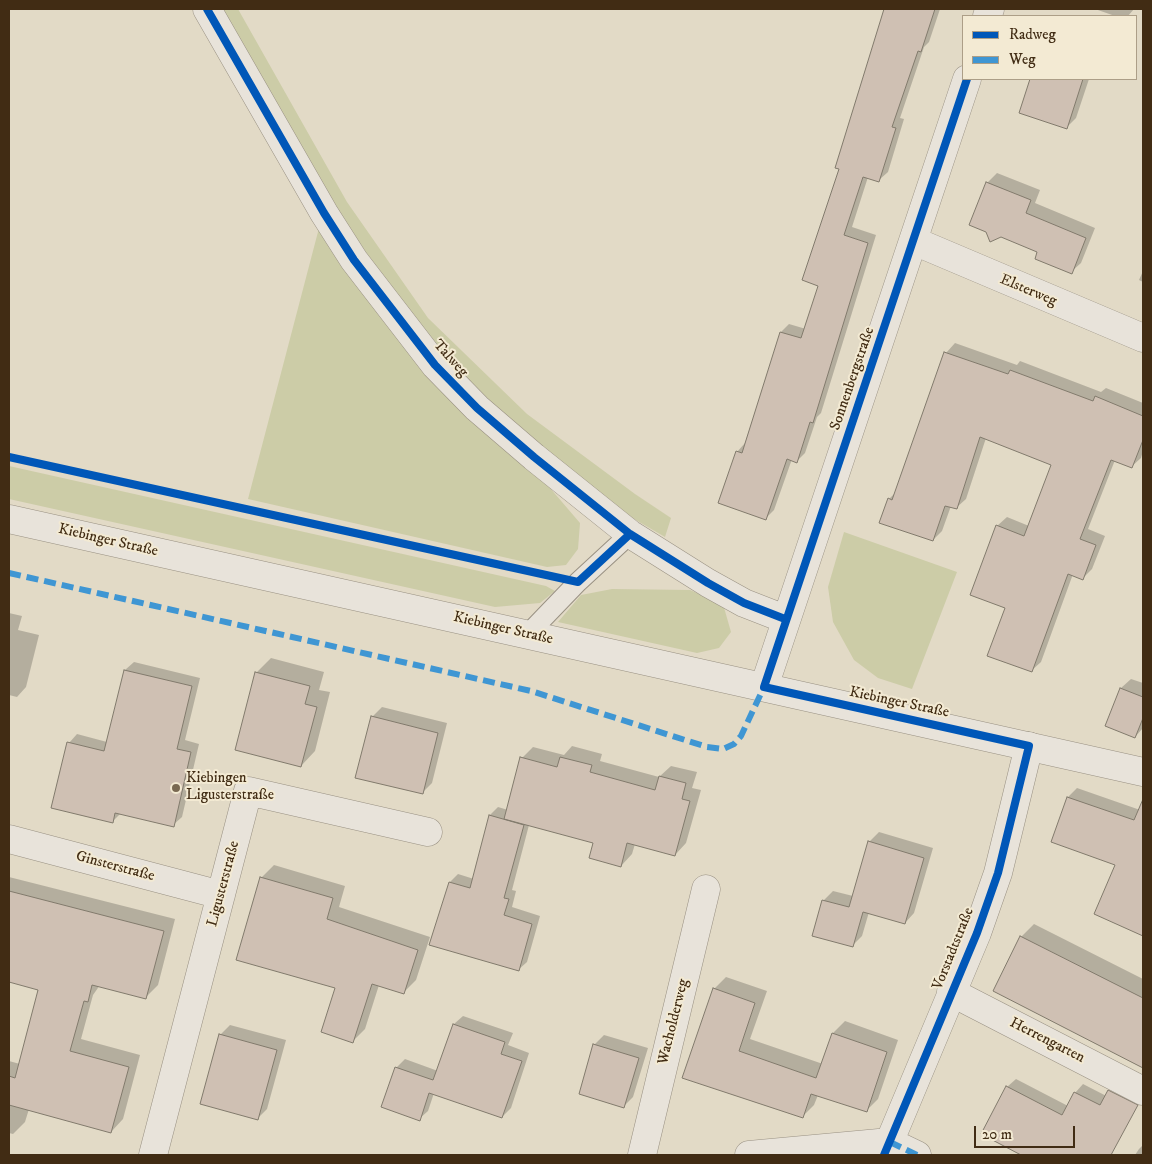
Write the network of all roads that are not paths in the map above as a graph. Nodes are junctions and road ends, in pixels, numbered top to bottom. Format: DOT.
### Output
graph roads {
  1 [pos="207,9"];
  2 [pos="967,80"];
  3 [pos="914,242"];
  4 [pos="1143,338"];
  5 [pos="9,519"];
  6 [pos="630,534"];
  7 [pos="785,619"];
  8 [pos="528,634"];
  9 [pos="764,687"];
  10 [pos="1029,746"];
  11 [pos="1143,772"];
  12 [pos="428,832"];
  13 [pos="9,839"];
  14 [pos="706,889"];
  15 [pos="221,895"];
  16 [pos="952,992"];
  17 [pos="1143,1090"];
  18 [pos="887,1149"];
  19 [pos="153,1155"];
  20 [pos="642,1155"];
  21 [pos="749,1155"];
  22 [pos="916,1155"];
  1 -- 6 [label="street, Talweg"];
  2 -- 3 [label="street, Sonnenbergstraße"];
  3 -- 4 [label="street, Elsterweg"];
  3 -- 7 [label="street, Sonnenbergstraße"];
  5 -- 8 [label="street, Kiebinger Straße"];
  6 -- 7 [label="street, Talweg"];
  6 -- 8 [label="lane"];
  7 -- 9 [label="street, Sonnenbergstraße"];
  8 -- 9 [label="street, Kiebinger Straße"];
  9 -- 10 [label="street, Kiebinger Straße"];
  10 -- 11 [label="street, Kiebinger Straße"];
  10 -- 16 [label="street, Vorstadtstraße"];
  12 -- 15 [label="street, Ligusterstraße"];
  13 -- 15 [label="street, Ginsterstraße"];
  14 -- 20 [label="street, Wacholderweg"];
  15 -- 19 [label="street, Ligusterstraße"];
  16 -- 17 [label="street, Herrengarten"];
  16 -- 18 [label="street, Vorstadtstraße"];
  18 -- 21 [label="street"];
  18 -- 22 [label="street"];
}
